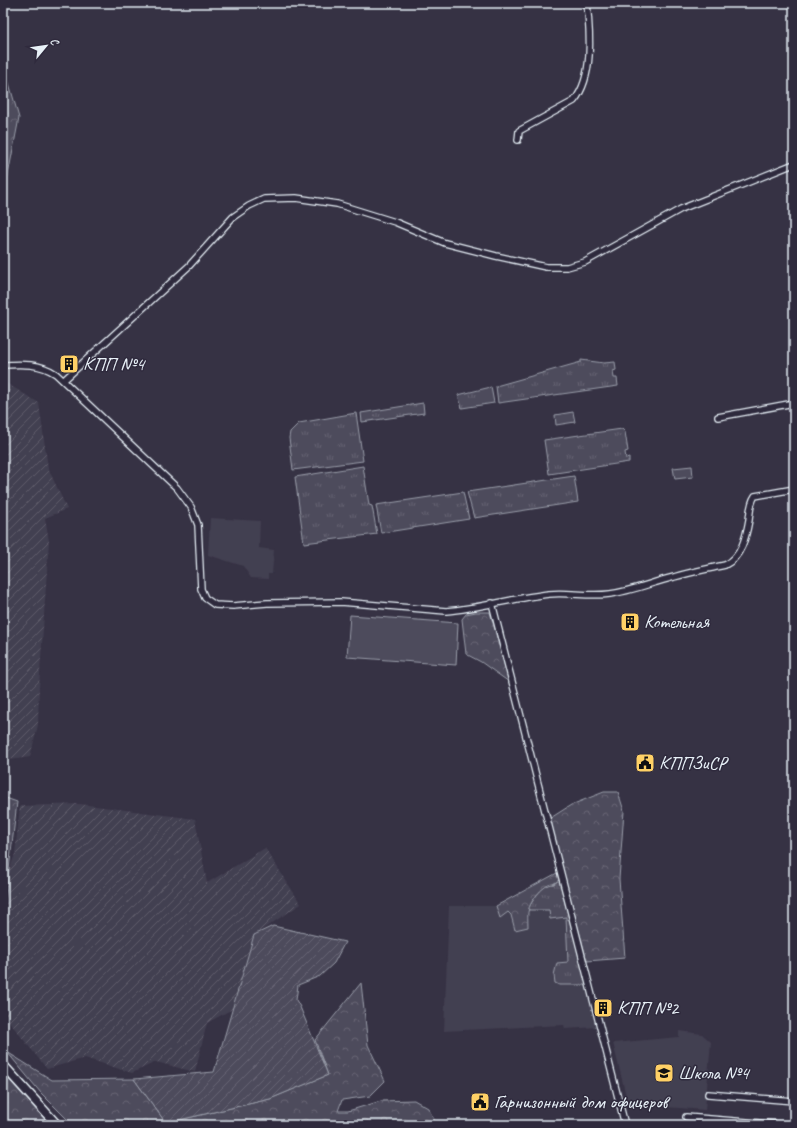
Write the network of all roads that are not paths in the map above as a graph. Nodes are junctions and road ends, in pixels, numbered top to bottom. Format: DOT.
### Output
graph roads {
  1 [pos="587,3"];
  2 [pos="518,140"];
  3 [pos="794,164"];
  4 [pos="3,365"];
  5 [pos="64,380"];
  6 [pos="794,402"];
  7 [pos="718,417"];
  8 [pos="794,489"];
  9 [pos="492,603"];
  10 [pos="3,1065"];
  11 [pos="708,1094"];
  12 [pos="794,1101"];
  13 [pos="686,1117"];
  14 [pos="57,1125"];
  15 [pos="626,1125"];
  16 [pos="785,1125"];
  1 -- 2 [label="street"];
  3 -- 5 [label="street"];
  4 -- 5 [label="street"];
  5 -- 9 [label="street"];
  6 -- 7 [label="street"];
  8 -- 9 [label="street"];
  9 -- 15 [label="street"];
  10 -- 14 [label="main road"];
  11 -- 12 [label="street"];
  13 -- 16 [label="street"];
}
